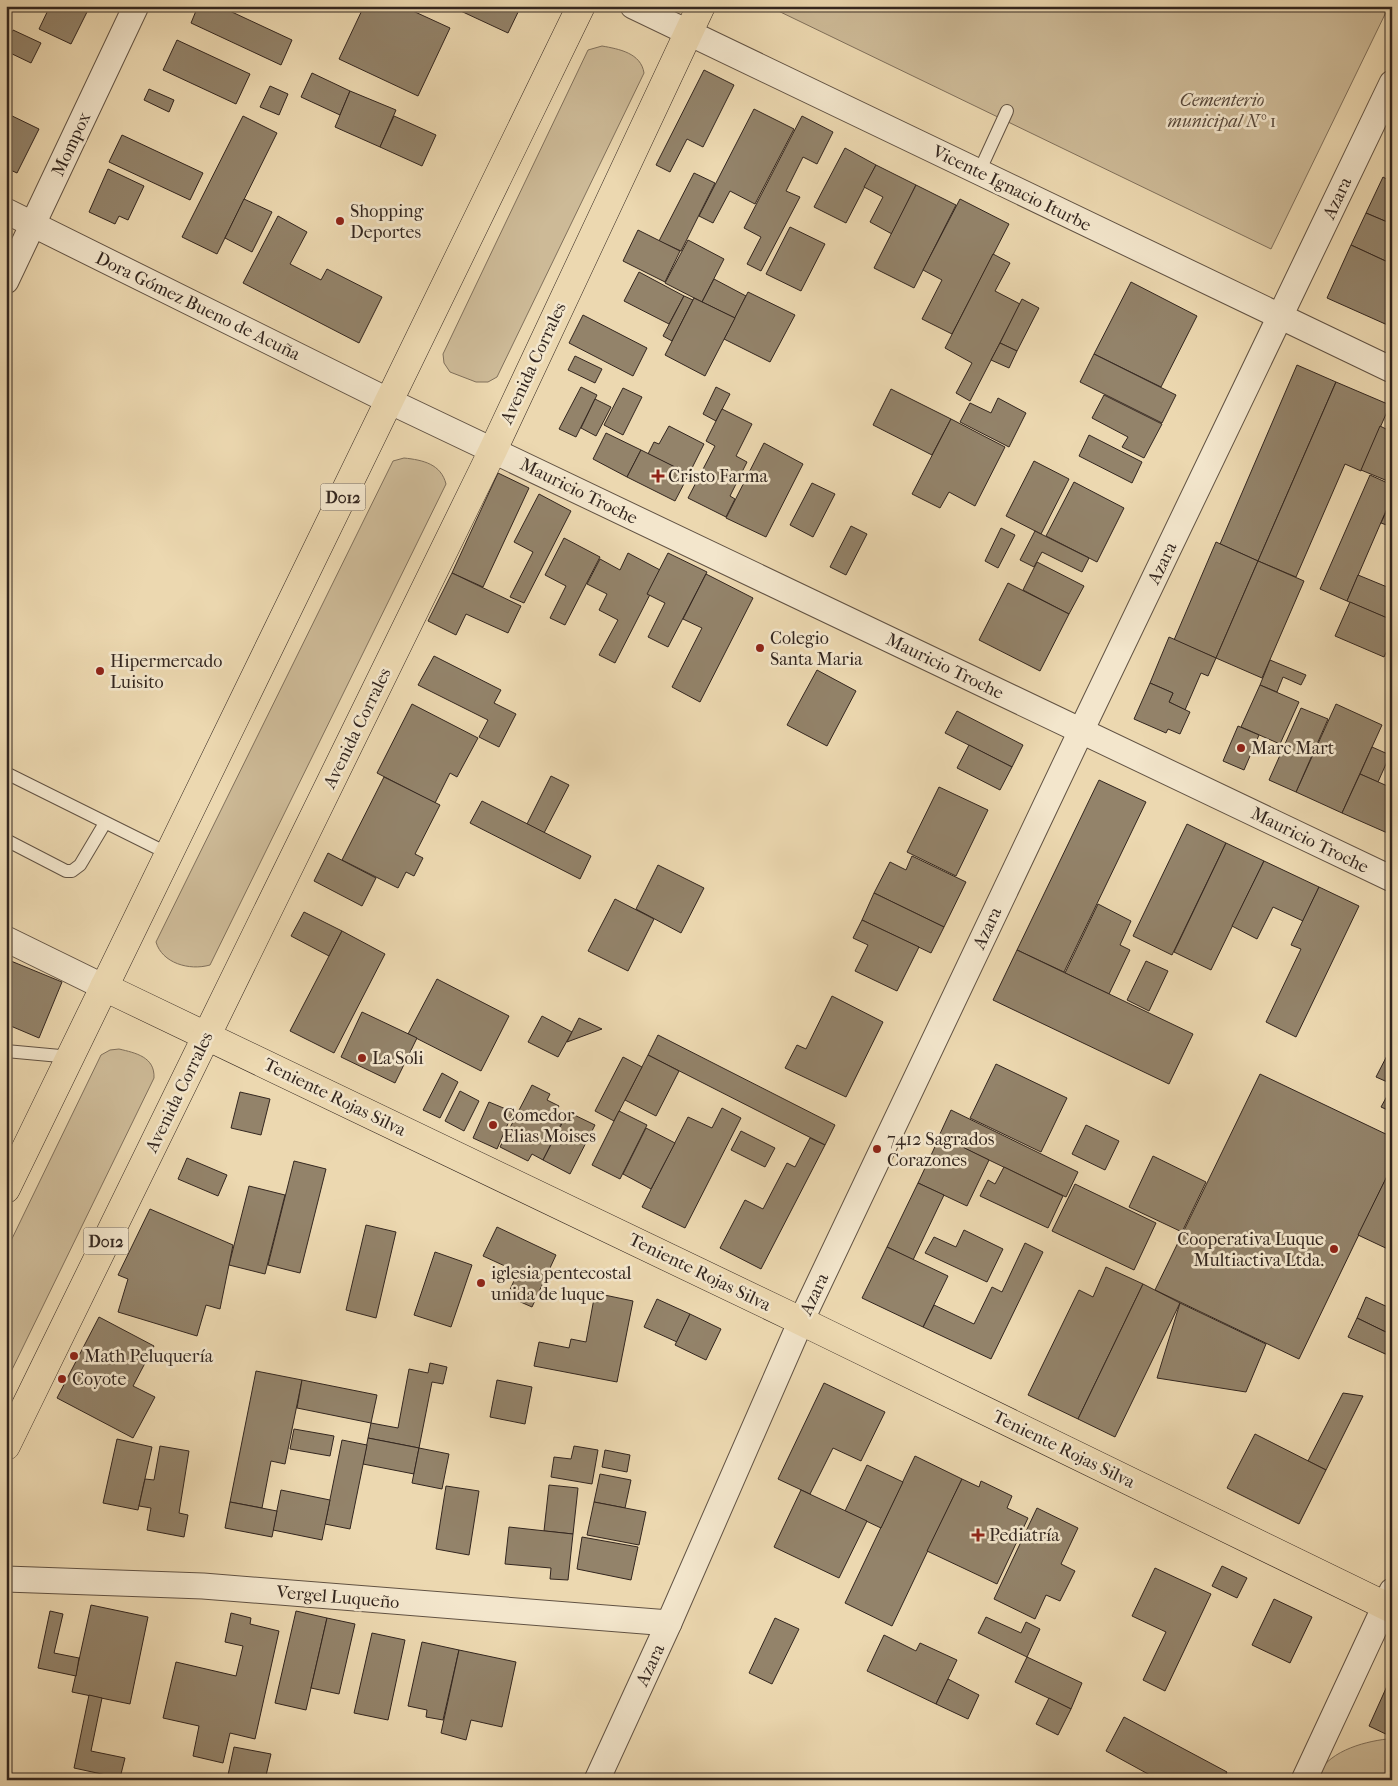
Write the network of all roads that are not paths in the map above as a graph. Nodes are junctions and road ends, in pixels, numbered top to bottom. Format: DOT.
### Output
graph roads {
  1 [pos="136,6"];
  2 [pos="581,6"];
  3 [pos="633,6"];
  4 [pos="701,6"];
  5 [pos="689,32"];
  6 [pos="1392,83"];
  7 [pos="1007,111"];
  8 [pos="979,172"];
  9 [pos="6,211"];
  10 [pos="33,224"];
  11 [pos="6,281"];
  12 [pos="1281,317"];
  13 [pos="1392,370"];
  14 [pos="389,401"];
  15 [pos="492,450"];
  16 [pos="1081,731"];
  17 [pos="6,773"];
  18 [pos="105,823"];
  19 [pos="6,840"];
  20 [pos="169,854"];
  21 [pos="1392,879"];
  22 [pos="6,939"];
  23 [pos="104,987"];
  24 [pos="206,1036"];
  25 [pos="6,1051"];
  26 [pos="71,1057"];
  27 [pos="6,1189"];
  28 [pos="801,1321"];
  29 [pos="6,1446"];
  30 [pos="6,1579"];
  31 [pos="1389,1602"];
  32 [pos="669,1623"];
  33 [pos="597,1780"];
  34 [pos="1304,1780"];
  1 -- 10 [label="street, Mompox"];
  2 -- 14 [label="main road, D012"];
  3 -- 5 [label="street, Vicente Ignacio Iturbe"];
  4 -- 5 [label="main road, Avenida Corrales / D012"];
  5 -- 8 [label="street, Vicente Ignacio Iturbe"];
  5 -- 15 [label="main road, Avenida Corrales / D012"];
  6 -- 12 [label="street, Azara"];
  7 -- 8 [label="lane"];
  8 -- 12 [label="street, Vicente Ignacio Iturbe"];
  9 -- 10 [label="street, Dora Gómez Bueno de Acuña"];
  10 -- 11 [label="street, Mompox"];
  10 -- 14 [label="street, Dora Gómez Bueno de Acuña"];
  12 -- 13 [label="street, Vicente Ignacio Iturbe"];
  12 -- 16 [label="street, Azara"];
  14 -- 15 [label="street, Mauricio Troche"];
  14 -- 20 [label="main road, D012"];
  15 -- 16 [label="street, Mauricio Troche"];
  15 -- 24 [label="main road, Avenida Corrales / D012"];
  16 -- 21 [label="street, Mauricio Troche"];
  16 -- 28 [label="street, Azara"];
  17 -- 18 [label="lane"];
  18 -- 19 [label="lane"];
  18 -- 20 [label="lane"];
  20 -- 23 [label="main road, D012"];
  22 -- 23 [label="street, Teniente Rojas Silva"];
  23 -- 24 [label="main road, Teniente Rojas Silva"];
  23 -- 26 [label="main road, D012"];
  24 -- 28 [label="main road, Teniente Rojas Silva"];
  24 -- 29 [label="main road, Avenida Corrales / D012"];
  25 -- 26 [label="lane"];
  26 -- 27 [label="main road, D012"];
  28 -- 31 [label="main road, Teniente Rojas Silva"];
  28 -- 32 [label="street, Azara"];
  30 -- 32 [label="street, Vergel Luqueño"];
  31 -- 34 [label="street"];
  32 -- 33 [label="street, Azara"];
}
